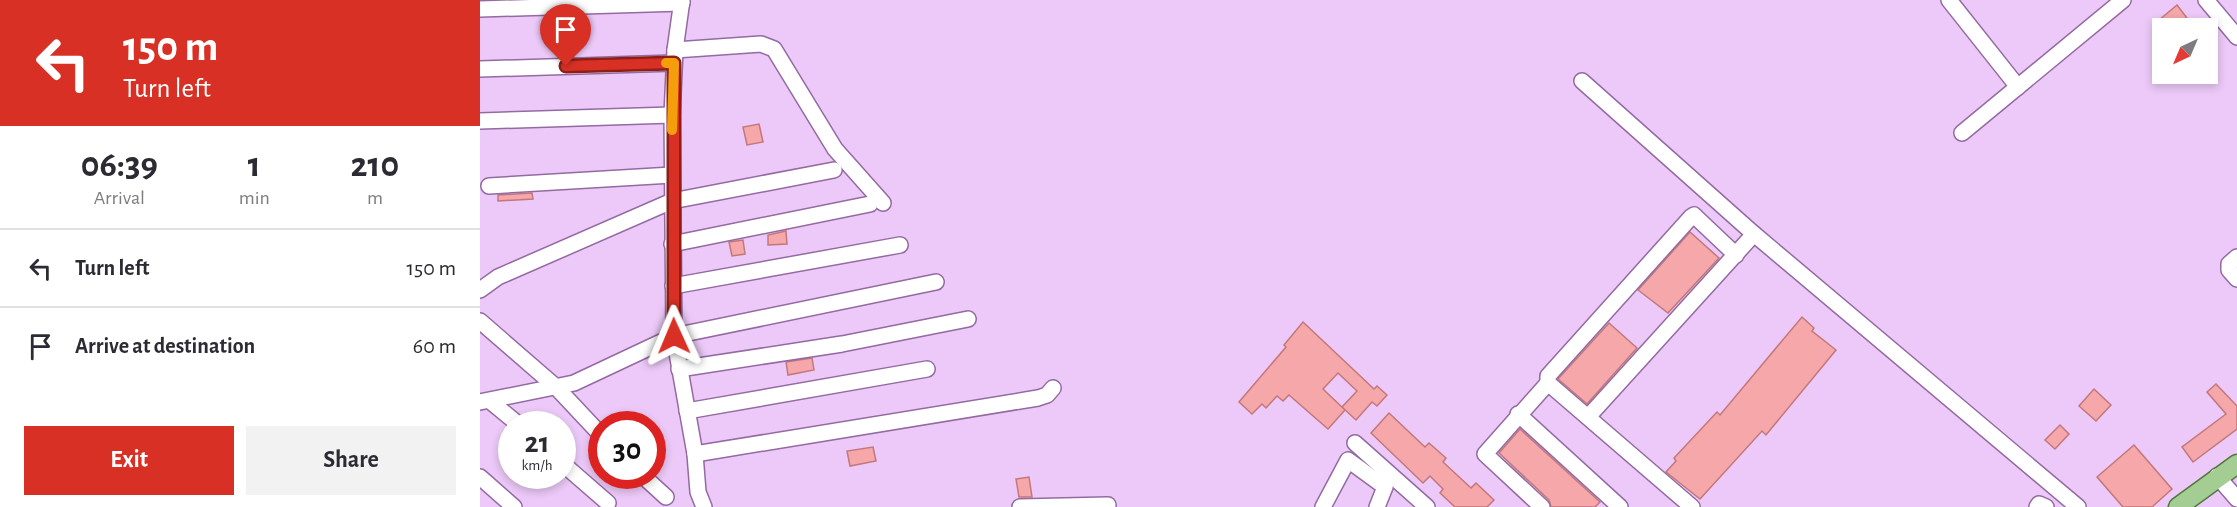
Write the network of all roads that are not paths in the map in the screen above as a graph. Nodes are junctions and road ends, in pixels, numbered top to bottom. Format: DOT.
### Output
graph roads {
  1 [pos="1949,0"];
  2 [pos="2123,0"];
  3 [pos="2206,0"];
  4 [pos="682,2"];
  5 [pos="480,9"];
  6 [pos="2237,37"];
  7 [pos="675,56"];
  8 [pos="480,69"];
  9 [pos="1582,81"];
  10 [pos="2018,87"];
  11 [pos="672,115"];
  12 [pos="480,121"];
  13 [pos="1962,133"];
  14 [pos="834,170"];
  15 [pos="672,175"];
  16 [pos="489,186"];
  17 [pos="672,201"];
  18 [pos="1754,234"];
  19 [pos="672,244"];
  20 [pos="900,245"];
  21 [pos="1736,255"];
  22 [pos="2237,257"];
  23 [pos="2237,279"];
  24 [pos="936,282"];
  25 [pos="673,286"];
  26 [pos="480,290"];
  27 [pos="968,319"];
  28 [pos="480,321"];
  29 [pos="674,336"];
  30 [pos="680,369"];
  31 [pos="927,369"];
  32 [pos="1548,383"];
  33 [pos="556,387"];
  34 [pos="1053,388"];
  35 [pos="485,402"];
  36 [pos="498,411"];
  37 [pos="687,411"];
  38 [pos="1518,414"];
  39 [pos="1588,417"];
  40 [pos="588,421"];
  41 [pos="1355,443"];
  42 [pos="695,454"];
  43 [pos="2237,464"];
  44 [pos="576,475"];
  45 [pos="2217,476"];
  46 [pos="480,477"];
  47 [pos="1389,482"];
  48 [pos="657,489"];
  49 [pos="666,497"];
  50 [pos="2237,499"];
  51 [pos="608,503"];
  52 [pos="1108,505"];
  53 [pos="1614,505"];
  54 [pos="1325,506"];
  55 [pos="513,507"];
  56 [pos="704,507"];
  57 [pos="1020,507"];
  58 [pos="1377,507"];
  59 [pos="1427,507"];
  60 [pos="1542,507"];
  61 [pos="1692,507"];
  62 [pos="2037,507"];
  63 [pos="2046,507"];
  64 [pos="2078,507"];
  65 [pos="2178,507"];
  1 -- 10 [label="street"];
  2 -- 10 [label="street"];
  3 -- 6 [label="street"];
  4 -- 5 [label="street"];
  4 -- 7 [label="street"];
  7 -- 8 [label="street"];
  7 -- 11 [label="street"];
  7 -- 19 [label="street"];
  9 -- 18 [label="street"];
  10 -- 13 [label="street"];
  11 -- 12 [label="street"];
  11 -- 15 [label="street"];
  14 -- 17 [label="street"];
  15 -- 16 [label="street"];
  15 -- 17 [label="street"];
  17 -- 19 [label="street"];
  17 -- 26 [label="street"];
  18 -- 21 [label="street"];
  18 -- 64 [label="street"];
  19 -- 25 [label="street"];
  20 -- 25 [label="street"];
  21 -- 32 [label="street"];
  21 -- 39 [label="street"];
  22 -- 23 [label="street"];
  24 -- 29 [label="street"];
  25 -- 29 [label="street"];
  27 -- 30 [label="street"];
  28 -- 33 [label="street"];
  29 -- 30 [label="street"];
  29 -- 33 [label="street"];
  30 -- 37 [label="street"];
  31 -- 37 [label="street"];
  32 -- 38 [label="street"];
  32 -- 39 [label="street"];
  33 -- 35 [label="street"];
  33 -- 40 [label="street"];
  34 -- 42 [label="street"];
  35 -- 36 [label="street"];
  37 -- 42 [label="street"];
  38 -- 53 [label="street"];
  38 -- 60 [label="street"];
  39 -- 61 [label="street"];
  41 -- 47 [label="street"];
  42 -- 56 [label="street"];
  43 -- 45 [label="main road"];
  44 -- 51 [label="street"];
  45 -- 50 [label="street"];
  45 -- 65 [label="main road"];
  46 -- 55 [label="street"];
  47 -- 54 [label="street"];
  47 -- 58 [label="street"];
  47 -- 59 [label="street"];
  48 -- 49 [label="street"];
  52 -- 57 [label="street"];
  62 -- 63 [label="street"];
}
